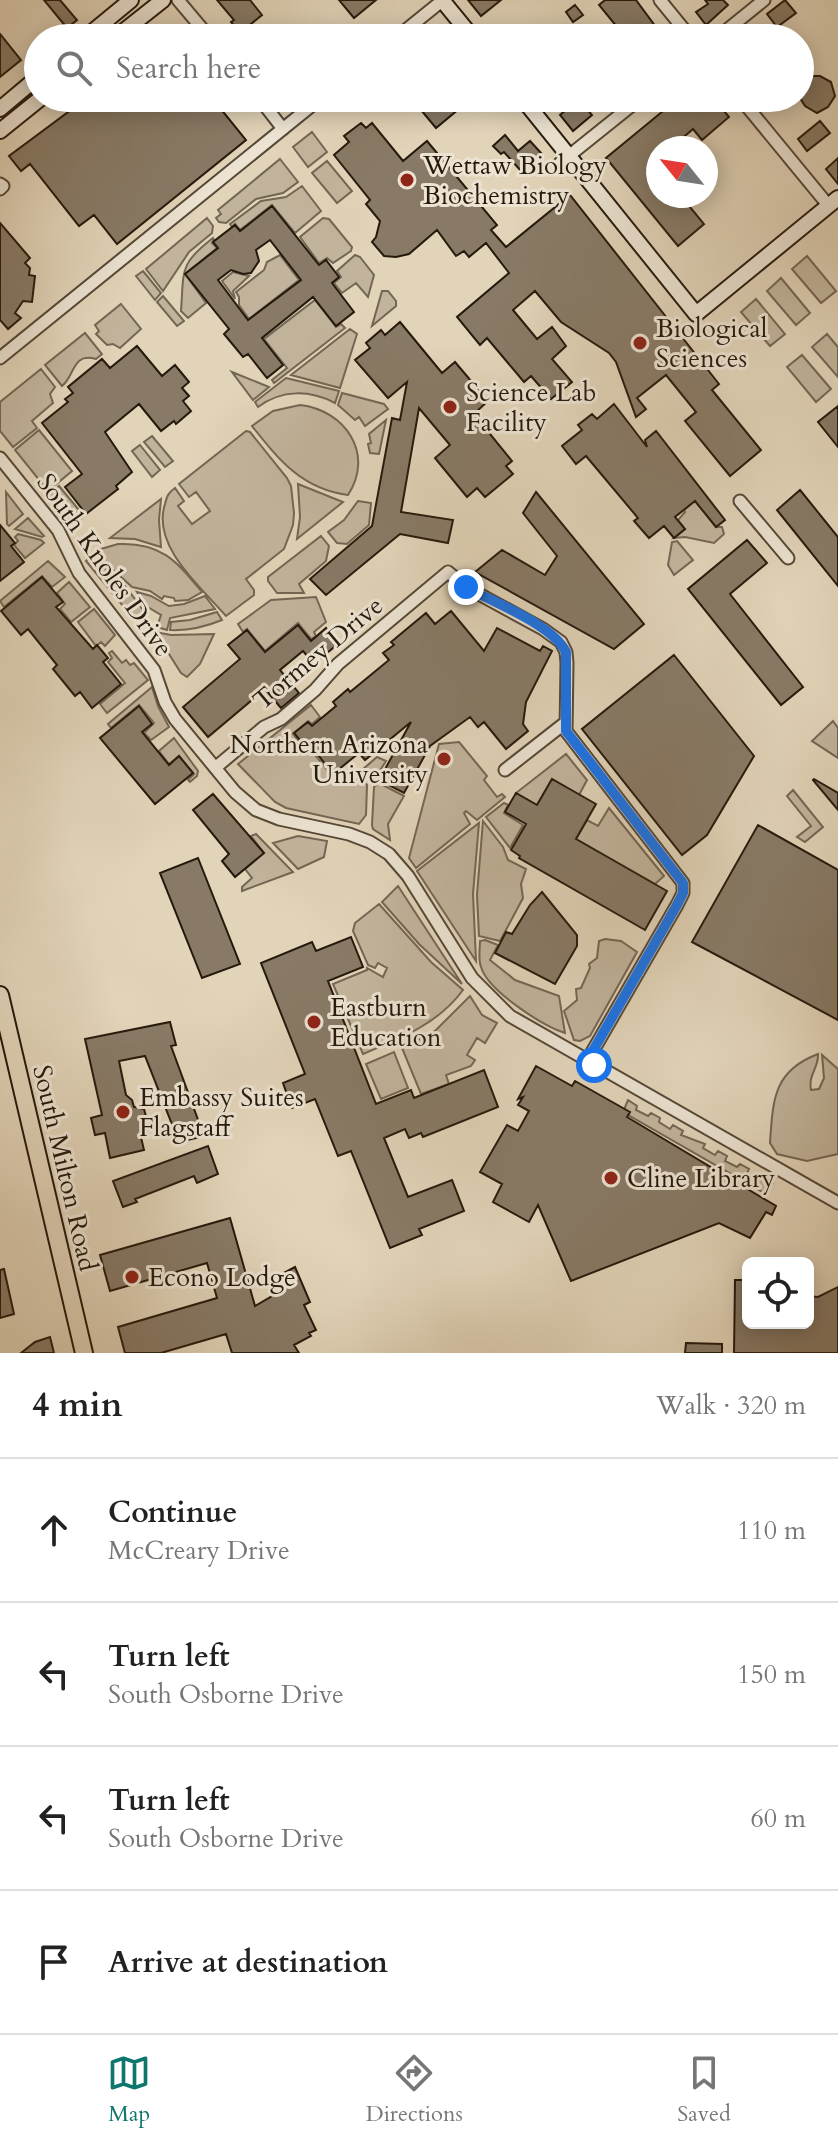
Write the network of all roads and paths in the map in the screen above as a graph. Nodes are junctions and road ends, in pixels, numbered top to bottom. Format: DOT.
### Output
graph roads {
  1 [pos="131,0"];
  2 [pos="163,0"];
  3 [pos="178,0"];
  4 [pos="442,0"];
  5 [pos="660,0"];
  6 [pos="764,0"];
  7 [pos="102,24"];
  8 [pos="133,24"];
  9 [pos="198,24"];
  10 [pos="413,24"];
  11 [pos="462,24"];
  12 [pos="680,24"];
  13 [pos="734,24"];
  14 [pos="24,89"];
  15 [pos="0,109"];
  16 [pos="24,112"];
  17 [pos="270,112"];
  18 [pos="304,112"];
  19 [pos="532,112"];
  20 [pos="623,112"];
  21 [pos="753,112"];
  22 [pos="283,129"];
  23 [pos="0,131"];
  24 [pos="564,159"];
  25 [pos="833,202"];
  26 [pos="0,358"];
  27 [pos="0,458"];
  28 [pos="740,501"];
  29 [pos="788,558"];
  30 [pos="565,723"];
  31 [pos="215,768"];
  32 [pos="505,770"];
  33 [pos="0,995"];
  34 [pos="587,1061"];
  35 [pos="838,1203"];
  36 [pos="84,1353"];
  1 -- 7 [label="street"];
  2 -- 8 [label="street"];
  3 -- 9 [label="street"];
  4 -- 10 [label="street"];
  4 -- 11 [label="street"];
  5 -- 12 [label="street"];
  6 -- 13 [label="street"];
  14 -- 15 [label="street"];
  16 -- 23 [label="street"];
  17 -- 22 [label="street"];
  18 -- 22 [label="street"];
  19 -- 24 [label="street"];
  20 -- 24 [label="street"];
  21 -- 25 [label="street"];
  22 -- 26 [label="street"];
  24 -- 25 [label="street"];
  27 -- 31 [label="street, South Knoles Drive"];
  28 -- 29 [label="street"];
  30 -- 31 [label="street, Tormey Drive"];
  30 -- 32 [label="street"];
  30 -- 34 [label="street"];
  31 -- 34 [label="street, South Knoles Drive"];
  33 -- 36 [label="main road, South Milton Road"];
  34 -- 35 [label="street, South Knoles Drive"];
}
